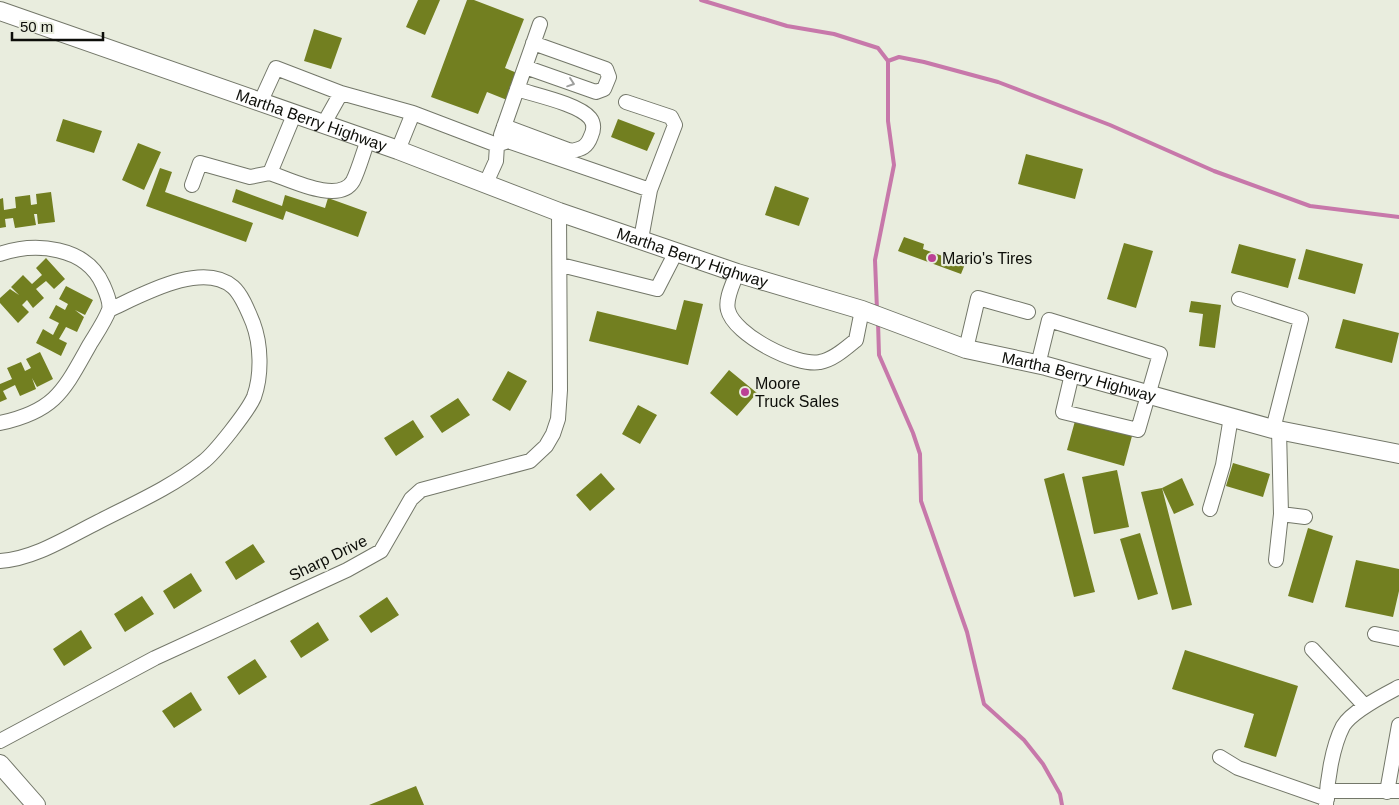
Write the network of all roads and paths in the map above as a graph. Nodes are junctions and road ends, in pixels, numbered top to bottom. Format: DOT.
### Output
graph roads {
  1 [pos="0,11"];
  2 [pos="540,24"];
  3 [pos="533,43"];
  4 [pos="524,67"];
  5 [pos="517,89"];
  6 [pos="341,93"];
  7 [pos="626,102"];
  8 [pos="260,103"];
  9 [pos="413,113"];
  10 [pos="294,115"];
  11 [pos="323,125"];
  12 [pos="504,126"];
  13 [pos="368,140"];
  14 [pos="497,145"];
  15 [pos="398,150"];
  16 [pos="270,172"];
  17 [pos="486,183"];
  18 [pos="192,185"];
  19 [pos="650,190"];
  20 [pos="559,212"];
  21 [pos="641,239"];
  22 [pos="676,252"];
  23 [pos="0,254"];
  24 [pos="561,265"];
  25 [pos="737,273"];
  26 [pos="1239,299"];
  27 [pos="109,310"];
  28 [pos="862,310"];
  29 [pos="1028,312"];
  30 [pos="966,349"];
  31 [pos="1038,365"];
  32 [pos="1072,374"];
  33 [pos="1149,395"];
  34 [pos="1231,418"];
  35 [pos="0,423"];
  36 [pos="1276,430"];
  37 [pos="1399,454"];
  38 [pos="1210,509"];
  39 [pos="1281,514"];
  40 [pos="1305,517"];
  41 [pos="0,560"];
  42 [pos="1276,560"];
  43 [pos="1375,634"];
  44 [pos="1399,639"];
  45 [pos="1312,648"];
  46 [pos="1399,687"];
  47 [pos="1365,706"];
  48 [pos="1399,725"];
  49 [pos="0,741"];
  50 [pos="1220,757"];
  51 [pos="0,764"];
  52 [pos="1393,792"];
  53 [pos="1327,798"];
  54 [pos="36,805"];
  1 -- 8 [label="main road, Martha Berry Highway"];
  2 -- 3 [label="street"];
  3 -- 4 [label="street"];
  4 -- 3 [label="street, one-way"];
  4 -- 5 [label="street"];
  5 -- 12 [label="street"];
  5 -- 12 [label="street"];
  6 -- 8 [label="street"];
  6 -- 9 [label="street"];
  6 -- 11 [label="street"];
  7 -- 19 [label="street"];
  8 -- 10 [label="main road, Martha Berry Highway"];
  9 -- 14 [label="street"];
  9 -- 15 [label="street"];
  10 -- 11 [label="main road, Martha Berry Highway"];
  10 -- 16 [label="street"];
  11 -- 13 [label="main road, Martha Berry Highway"];
  12 -- 14 [label="street"];
  13 -- 15 [label="main road, Martha Berry Highway"];
  13 -- 16 [label="street"];
  14 -- 17 [label="street"];
  14 -- 19 [label="street"];
  15 -- 17 [label="main road, Martha Berry Highway"];
  16 -- 18 [label="street"];
  17 -- 20 [label="main road, Martha Berry Highway"];
  19 -- 21 [label="street"];
  20 -- 21 [label="main road, Martha Berry Highway"];
  20 -- 24 [label="street, Sharp Drive"];
  21 -- 22 [label="main road, Martha Berry Highway"];
  22 -- 24 [label="street"];
  22 -- 25 [label="main road, Martha Berry Highway"];
  23 -- 27 [label="street"];
  24 -- 49 [label="street, Sharp Drive"];
  25 -- 28 [label="main road, Martha Berry Highway"];
  25 -- 28 [label="street"];
  26 -- 36 [label="street"];
  27 -- 35 [label="street"];
  27 -- 41 [label="street"];
  28 -- 30 [label="main road, Martha Berry Highway"];
  29 -- 30 [label="street"];
  30 -- 31 [label="main road, Martha Berry Highway"];
  31 -- 32 [label="main road, Martha Berry Highway"];
  31 -- 33 [label="street"];
  32 -- 33 [label="main road, Martha Berry Highway"];
  32 -- 33 [label="street"];
  33 -- 34 [label="main road, Martha Berry Highway"];
  34 -- 36 [label="main road, Martha Berry Highway"];
  34 -- 38 [label="street"];
  36 -- 37 [label="main road, Martha Berry Highway"];
  36 -- 39 [label="street"];
  39 -- 40 [label="street"];
  39 -- 42 [label="street"];
  43 -- 44 [label="street"];
  45 -- 47 [label="street"];
  46 -- 47 [label="street"];
  47 -- 53 [label="street"];
  48 -- 52 [label="street"];
  50 -- 53 [label="street"];
  51 -- 54 [label="main road"];
  52 -- 53 [label="street"];
}
